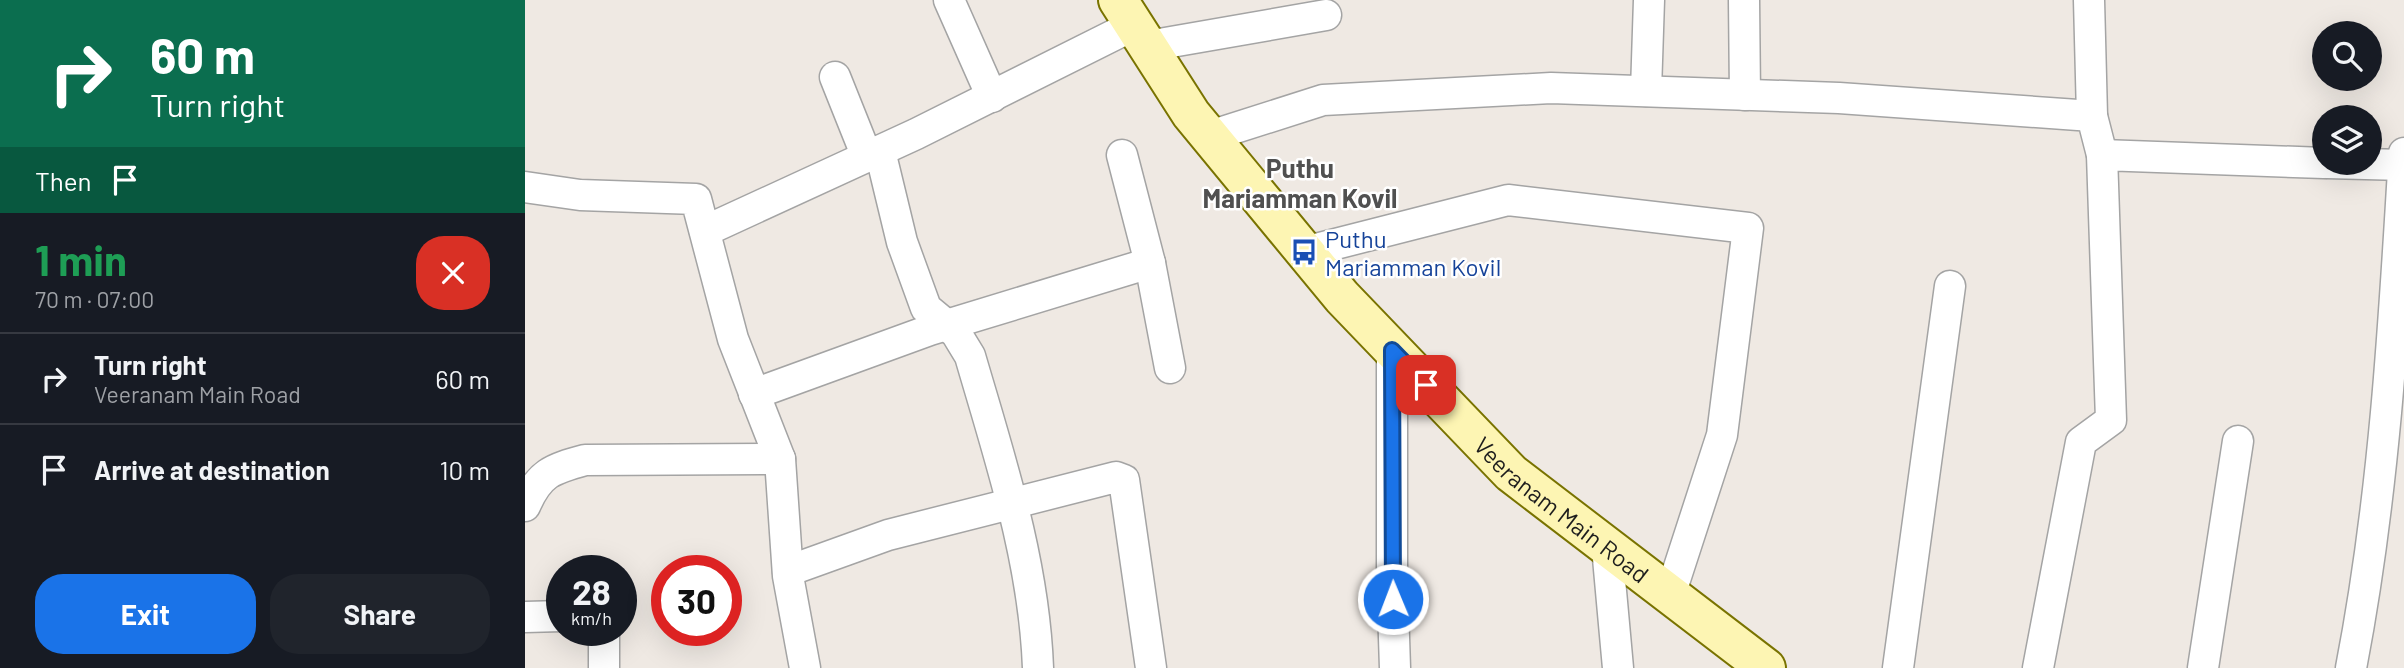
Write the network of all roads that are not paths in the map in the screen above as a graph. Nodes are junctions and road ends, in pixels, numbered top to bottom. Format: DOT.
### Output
graph roads {
  1 [pos="949,0"];
  2 [pos="1649,0"];
  3 [pos="1744,0"];
  4 [pos="2089,0"];
  5 [pos="1326,15"];
  6 [pos="1133,24"];
  7 [pos="835,77"];
  8 [pos="1646,91"];
  9 [pos="1745,95"];
  10 [pos="992,97"];
  11 [pos="2092,116"];
  12 [pos="1210,136"];
  13 [pos="2404,153"];
  14 [pos="874,154"];
  15 [pos="1122,155"];
  16 [pos="2102,155"];
  17 [pos="2312,163"];
  18 [pos="2382,165"];
  19 [pos="2404,166"];
  20 [pos="525,187"];
  21 [pos="705,231"];
  22 [pos="1304,252"];
  23 [pos="1150,263"];
  24 [pos="1950,285"];
  25 [pos="946,325"];
  26 [pos="1392,350"];
  27 [pos="1170,368"];
  28 [pos="754,394"];
  29 [pos="2238,441"];
  30 [pos="780,459"];
  31 [pos="1013,503"];
  32 [pos="525,506"];
  33 [pos="1607,547"];
  34 [pos="788,571"];
  35 [pos="1669,595"];
  36 [pos="546,617"];
  37 [pos="525,618"];
  38 [pos="604,646"];
  39 [pos="604,668"];
  40 [pos="805,668"];
  41 [pos="1038,668"];
  42 [pos="1151,668"];
  43 [pos="1395,668"];
  44 [pos="1618,668"];
  45 [pos="1766,668"];
  46 [pos="1898,668"];
  47 [pos="2038,668"];
  48 [pos="2203,668"];
  49 [pos="2351,668"];
  1 -- 10 [label="street"];
  2 -- 8 [label="street"];
  3 -- 9 [label="street"];
  4 -- 11 [label="street"];
  5 -- 6 [label="street"];
  6 -- 10 [label="street"];
  6 -- 12 [label="main road, Veeranam Main Road"];
  7 -- 14 [label="street"];
  8 -- 9 [label="street"];
  8 -- 12 [label="street"];
  9 -- 11 [label="street"];
  10 -- 14 [label="street"];
  11 -- 16 [label="street"];
  12 -- 22 [label="main road, Veeranam Main Road"];
  13 -- 19 [label="street"];
  14 -- 21 [label="street"];
  14 -- 25 [label="street"];
  15 -- 23 [label="street"];
  16 -- 17 [label="street"];
  16 -- 47 [label="street"];
  18 -- 19 [label="street"];
  19 -- 49 [label="street"];
  20 -- 21 [label="street"];
  21 -- 28 [label="street"];
  22 -- 26 [label="main road, Veeranam Main Road"];
  22 -- 35 [label="street"];
  23 -- 25 [label="street"];
  23 -- 27 [label="street"];
  24 -- 46 [label="street"];
  25 -- 28 [label="street"];
  25 -- 31 [label="street"];
  26 -- 33 [label="main road, Veeranam Main Road"];
  26 -- 43 [label="street"];
  28 -- 30 [label="street"];
  29 -- 48 [label="street"];
  30 -- 32 [label="street"];
  30 -- 34 [label="street"];
  31 -- 34 [label="street"];
  31 -- 41 [label="street"];
  31 -- 42 [label="street"];
  33 -- 35 [label="main road, Veeranam Main Road"];
  33 -- 44 [label="street"];
  34 -- 40 [label="street"];
  35 -- 45 [label="main road, Veeranam Main Road"];
  36 -- 37 [label="street"];
  38 -- 39 [label="street"];
}
